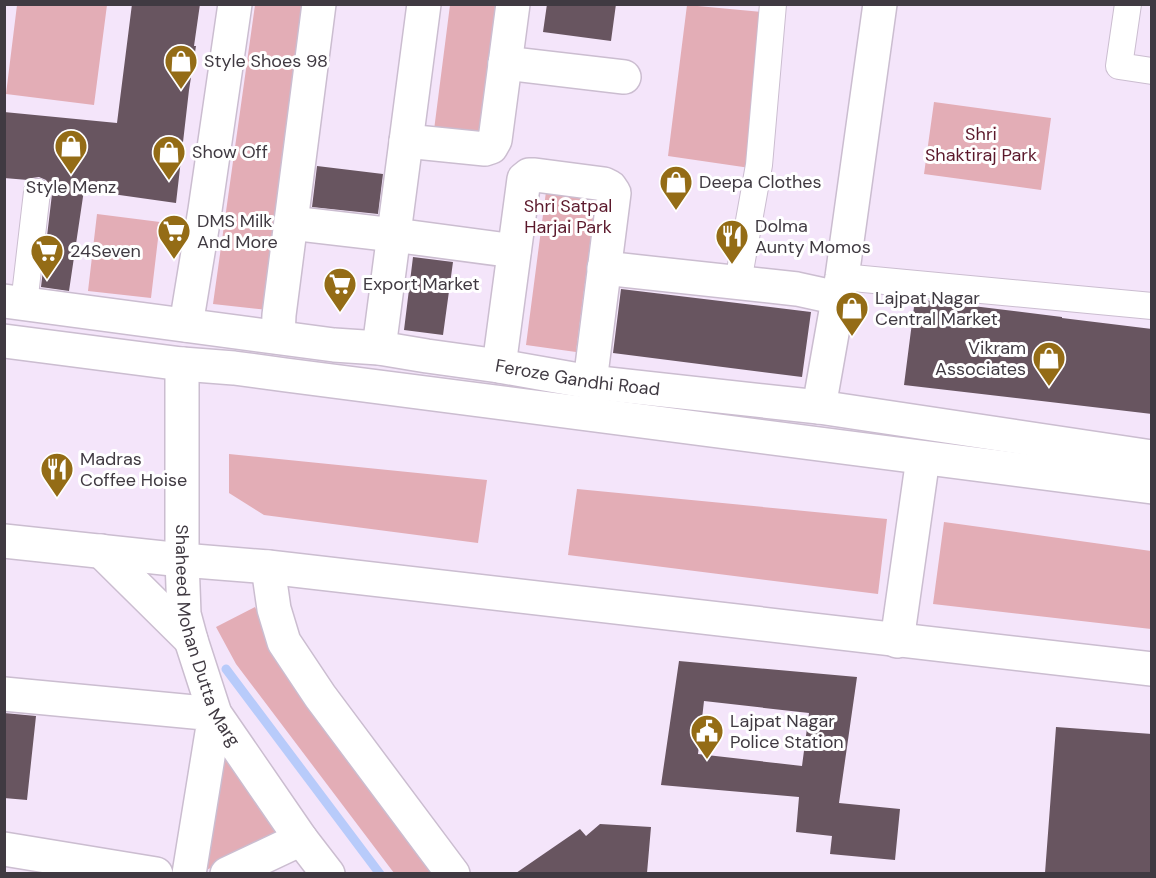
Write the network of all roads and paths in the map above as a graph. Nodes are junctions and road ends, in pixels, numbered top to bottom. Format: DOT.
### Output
graph roads {
  1 [pos="235,4"];
  2 [pos="319,4"];
  3 [pos="424,4"];
  4 [pos="513,4"];
  5 [pos="774,4"];
  6 [pos="880,4"];
  7 [pos="1128,4"];
  8 [pos="505,63"];
  9 [pos="1152,71"];
  10 [pos="624,77"];
  11 [pos="406,141"];
  12 [pos="37,192"];
  13 [pos="291,223"];
  14 [pos="394,234"];
  15 [pos="514,251"];
  16 [pos="604,267"];
  17 [pos="738,282"];
  18 [pos="840,287"];
  19 [pos="14,302"];
  20 [pos="1152,306"];
  21 [pos="186,325"];
  22 [pos="278,337"];
  23 [pos="4,341"];
  24 [pos="379,348"];
  25 [pos="182,364"];
  26 [pos="499,366"];
  27 [pos="590,382"];
  28 [pos="819,407"];
  29 [pos="1152,457"];
  30 [pos="923,458"];
  31 [pos="1152,487"];
  32 [pos="4,541"];
  33 [pos="101,551"];
  34 [pos="182,560"];
  35 [pos="268,567"];
  36 [pos="191,640"];
  37 [pos="897,641"];
  38 [pos="1152,669"];
  39 [pos="4,694"];
  40 [pos="215,714"];
  41 [pos="301,839"];
  42 [pos="4,849"];
  43 [pos="156,873"];
  44 [pos="189,873"];
  45 [pos="227,873"];
  46 [pos="328,873"];
  47 [pos="453,873"];
  1 -- 21 [label="street"];
  2 -- 13 [label="street"];
  3 -- 11 [label="street"];
  4 -- 8 [label="street"];
  5 -- 17 [label="street"];
  6 -- 18 [label="street"];
  7 -- 9 [label="street"];
  8 -- 10 [label="street"];
  8 -- 11 [label="street"];
  11 -- 14 [label="street"];
  12 -- 19 [label="street"];
  13 -- 14 [label="street"];
  13 -- 22 [label="street"];
  14 -- 15 [label="street"];
  14 -- 24 [label="street"];
  15 -- 16 [label="street"];
  15 -- 26 [label="street"];
  16 -- 17 [label="street"];
  16 -- 27 [label="street"];
  17 -- 18 [label="street"];
  18 -- 20 [label="street"];
  18 -- 28 [label="street"];
  19 -- 21 [label="street, Feroze Gandhi Road"];
  21 -- 22 [label="street, Feroze Gandhi Road"];
  22 -- 24 [label="street, Feroze Gandhi Road"];
  23 -- 25 [label="street, Feroze Gandhi Road"];
  24 -- 26 [label="street, Feroze Gandhi Road"];
  25 -- 30 [label="street, Feroze Gandhi Road"];
  25 -- 34 [label="street, Shaheed Mohan Dutta Marg"];
  26 -- 27 [label="street, Feroze Gandhi Road"];
  27 -- 28 [label="street, Feroze Gandhi Road"];
  28 -- 29 [label="street, Feroze Gandhi Road"];
  30 -- 31 [label="street, Feroze Gandhi Road"];
  30 -- 37 [label="street"];
  32 -- 33 [label="street"];
  33 -- 34 [label="street"];
  33 -- 36 [label="street"];
  34 -- 35 [label="street"];
  34 -- 36 [label="street, Shaheed Mohan Dutta Marg"];
  35 -- 37 [label="street"];
  35 -- 47 [label="street"];
  36 -- 40 [label="street, Shaheed Mohan Dutta Marg"];
  37 -- 38 [label="street"];
  39 -- 40 [label="street"];
  40 -- 41 [label="street, Shaheed Mohan Dutta Marg"];
  40 -- 44 [label="street"];
  41 -- 45 [label="street"];
  41 -- 46 [label="street, Shaheed Mohan Dutta Marg"];
  42 -- 43 [label="street"];
}
